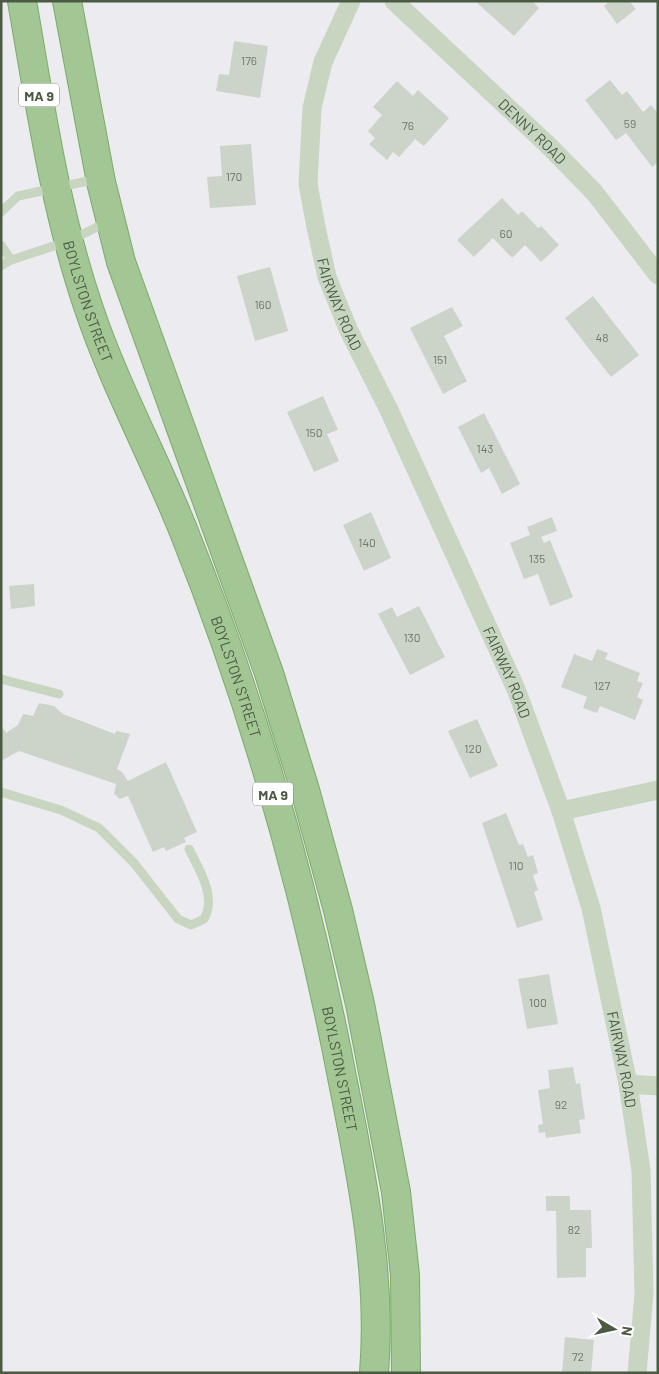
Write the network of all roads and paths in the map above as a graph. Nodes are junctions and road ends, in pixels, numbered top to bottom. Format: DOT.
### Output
graph roads {
  1 [pos="22,1"];
  2 [pos="67,1"];
  3 [pos="351,1"];
  4 [pos="394,1"];
  5 [pos="100,178"];
  6 [pos="56,188"];
  7 [pos="1,212"];
  8 [pos="109,221"];
  9 [pos="68,241"];
  10 [pos="1,246"];
  11 [pos="11,260"];
  12 [pos="1,266"];
  13 [pos="658,275"];
  14 [pos="1,679"];
  15 [pos="58,694"];
  16 [pos="658,790"];
  17 [pos="1,792"];
  18 [pos="561,812"];
  19 [pos="189,849"];
  20 [pos="628,1084"];
  21 [pos="658,1086"];
  22 [pos="374,1373"];
  23 [pos="406,1373"];
  24 [pos="638,1373"];
  1 -- 6 [label="highway, BOYLSTON STREET / MA 9"];
  2 -- 5 [label="highway, BOYLSTON STREET / MA 9"];
  3 -- 18 [label="street, FAIRWAY ROAD"];
  4 -- 13 [label="street, DENNY ROAD"];
  5 -- 6 [label="lane"];
  5 -- 8 [label="highway, BOYLSTON STREET / MA 9"];
  6 -- 7 [label="lane"];
  6 -- 9 [label="highway, BOYLSTON STREET / MA 9"];
  8 -- 9 [label="lane"];
  8 -- 23 [label="highway, BOYLSTON STREET / MA 9"];
  9 -- 11 [label="lane"];
  9 -- 22 [label="highway, BOYLSTON STREET / MA 9"];
  10 -- 11 [label="lane"];
  11 -- 12 [label="lane"];
  14 -- 15 [label="lane"];
  16 -- 18 [label="street"];
  17 -- 19 [label="lane"];
  18 -- 20 [label="street, FAIRWAY ROAD"];
  20 -- 21 [label="street"];
  20 -- 24 [label="street, FAIRWAY ROAD"];
}
